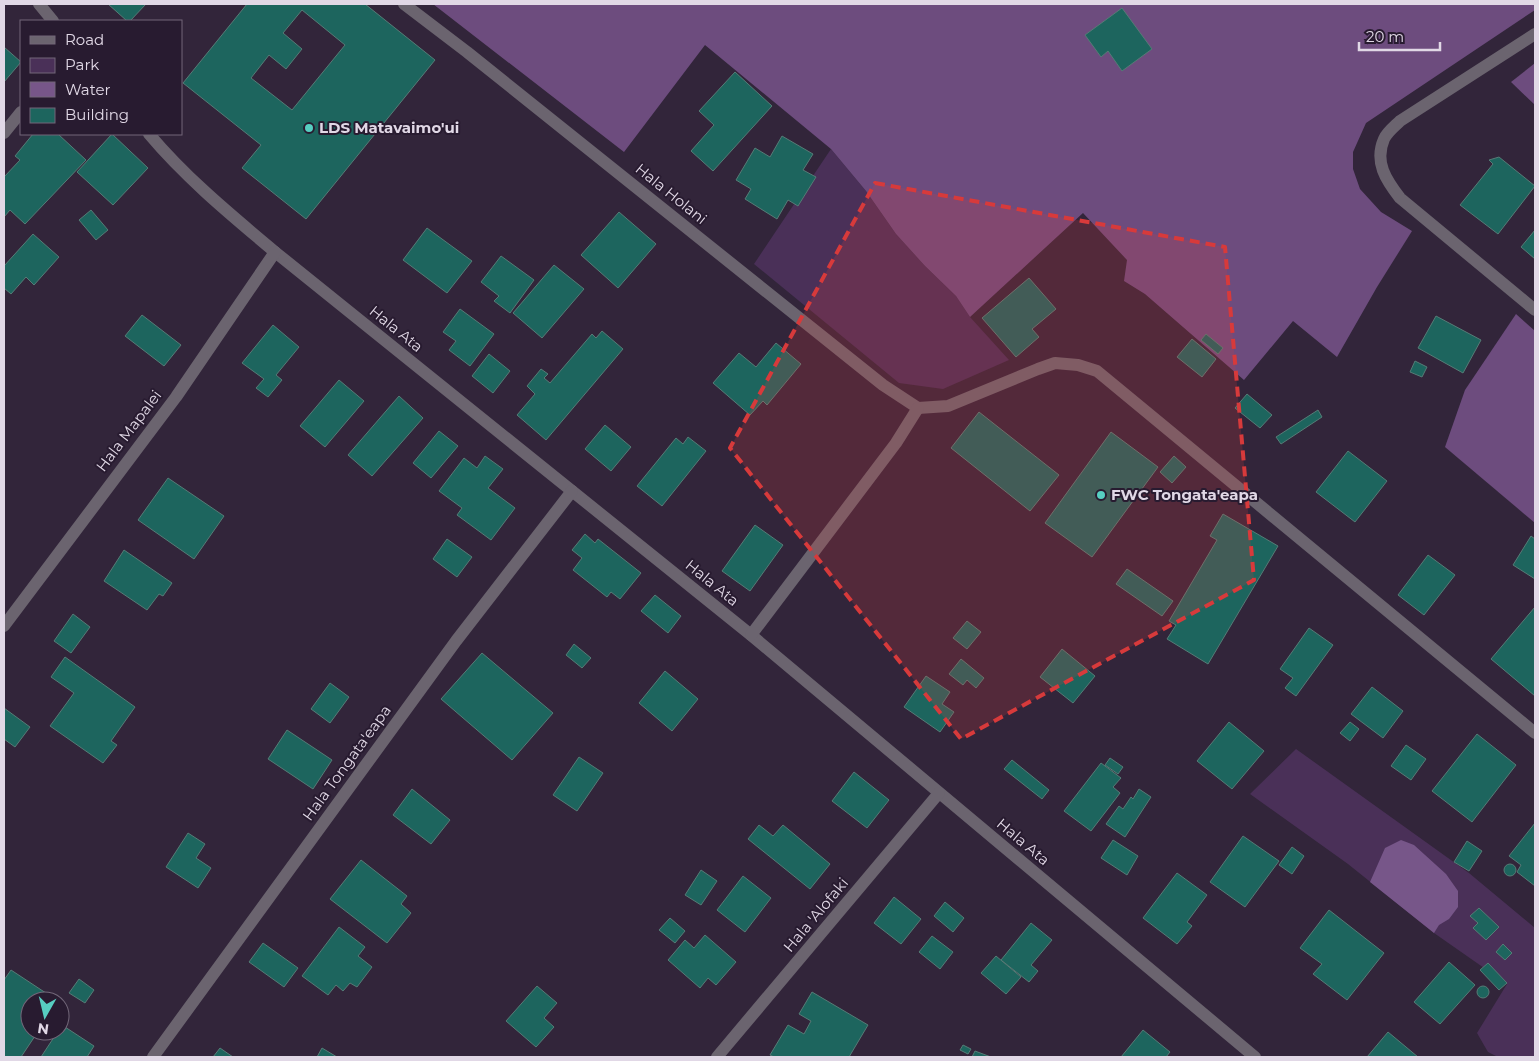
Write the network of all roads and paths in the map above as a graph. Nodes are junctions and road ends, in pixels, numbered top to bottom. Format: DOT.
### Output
graph roads {
  1 [pos="39,4"];
  2 [pos="404,4"];
  3 [pos="52,20"];
  4 [pos="1535,34"];
  5 [pos="20,113"];
  6 [pos="4,133"];
  7 [pos="150,135"];
  8 [pos="275,252"];
  9 [pos="1535,310"];
  10 [pos="918,408"];
  11 [pos="572,490"];
  12 [pos="4,626"];
  13 [pos="750,635"];
  14 [pos="1535,733"];
  15 [pos="938,793"];
  16 [pos="153,1057"];
  17 [pos="718,1057"];
  18 [pos="1255,1057"];
  1 -- 3 [label="street"];
  2 -- 10 [label="street, Hala Holani"];
  4 -- 9 [label="street"];
  5 -- 6 [label="street"];
  7 -- 8 [label="street, Hala Ata"];
  8 -- 11 [label="street, Hala Ata"];
  8 -- 12 [label="street, Hala Mapalei"];
  10 -- 13 [label="street"];
  10 -- 14 [label="street"];
  11 -- 13 [label="street, Hala Ata"];
  11 -- 16 [label="street, Hala Tongata'eapa"];
  13 -- 15 [label="street, Hala Ata"];
  15 -- 17 [label="street, Hala 'Alofaki"];
  15 -- 18 [label="street, Hala Ata"];
}
